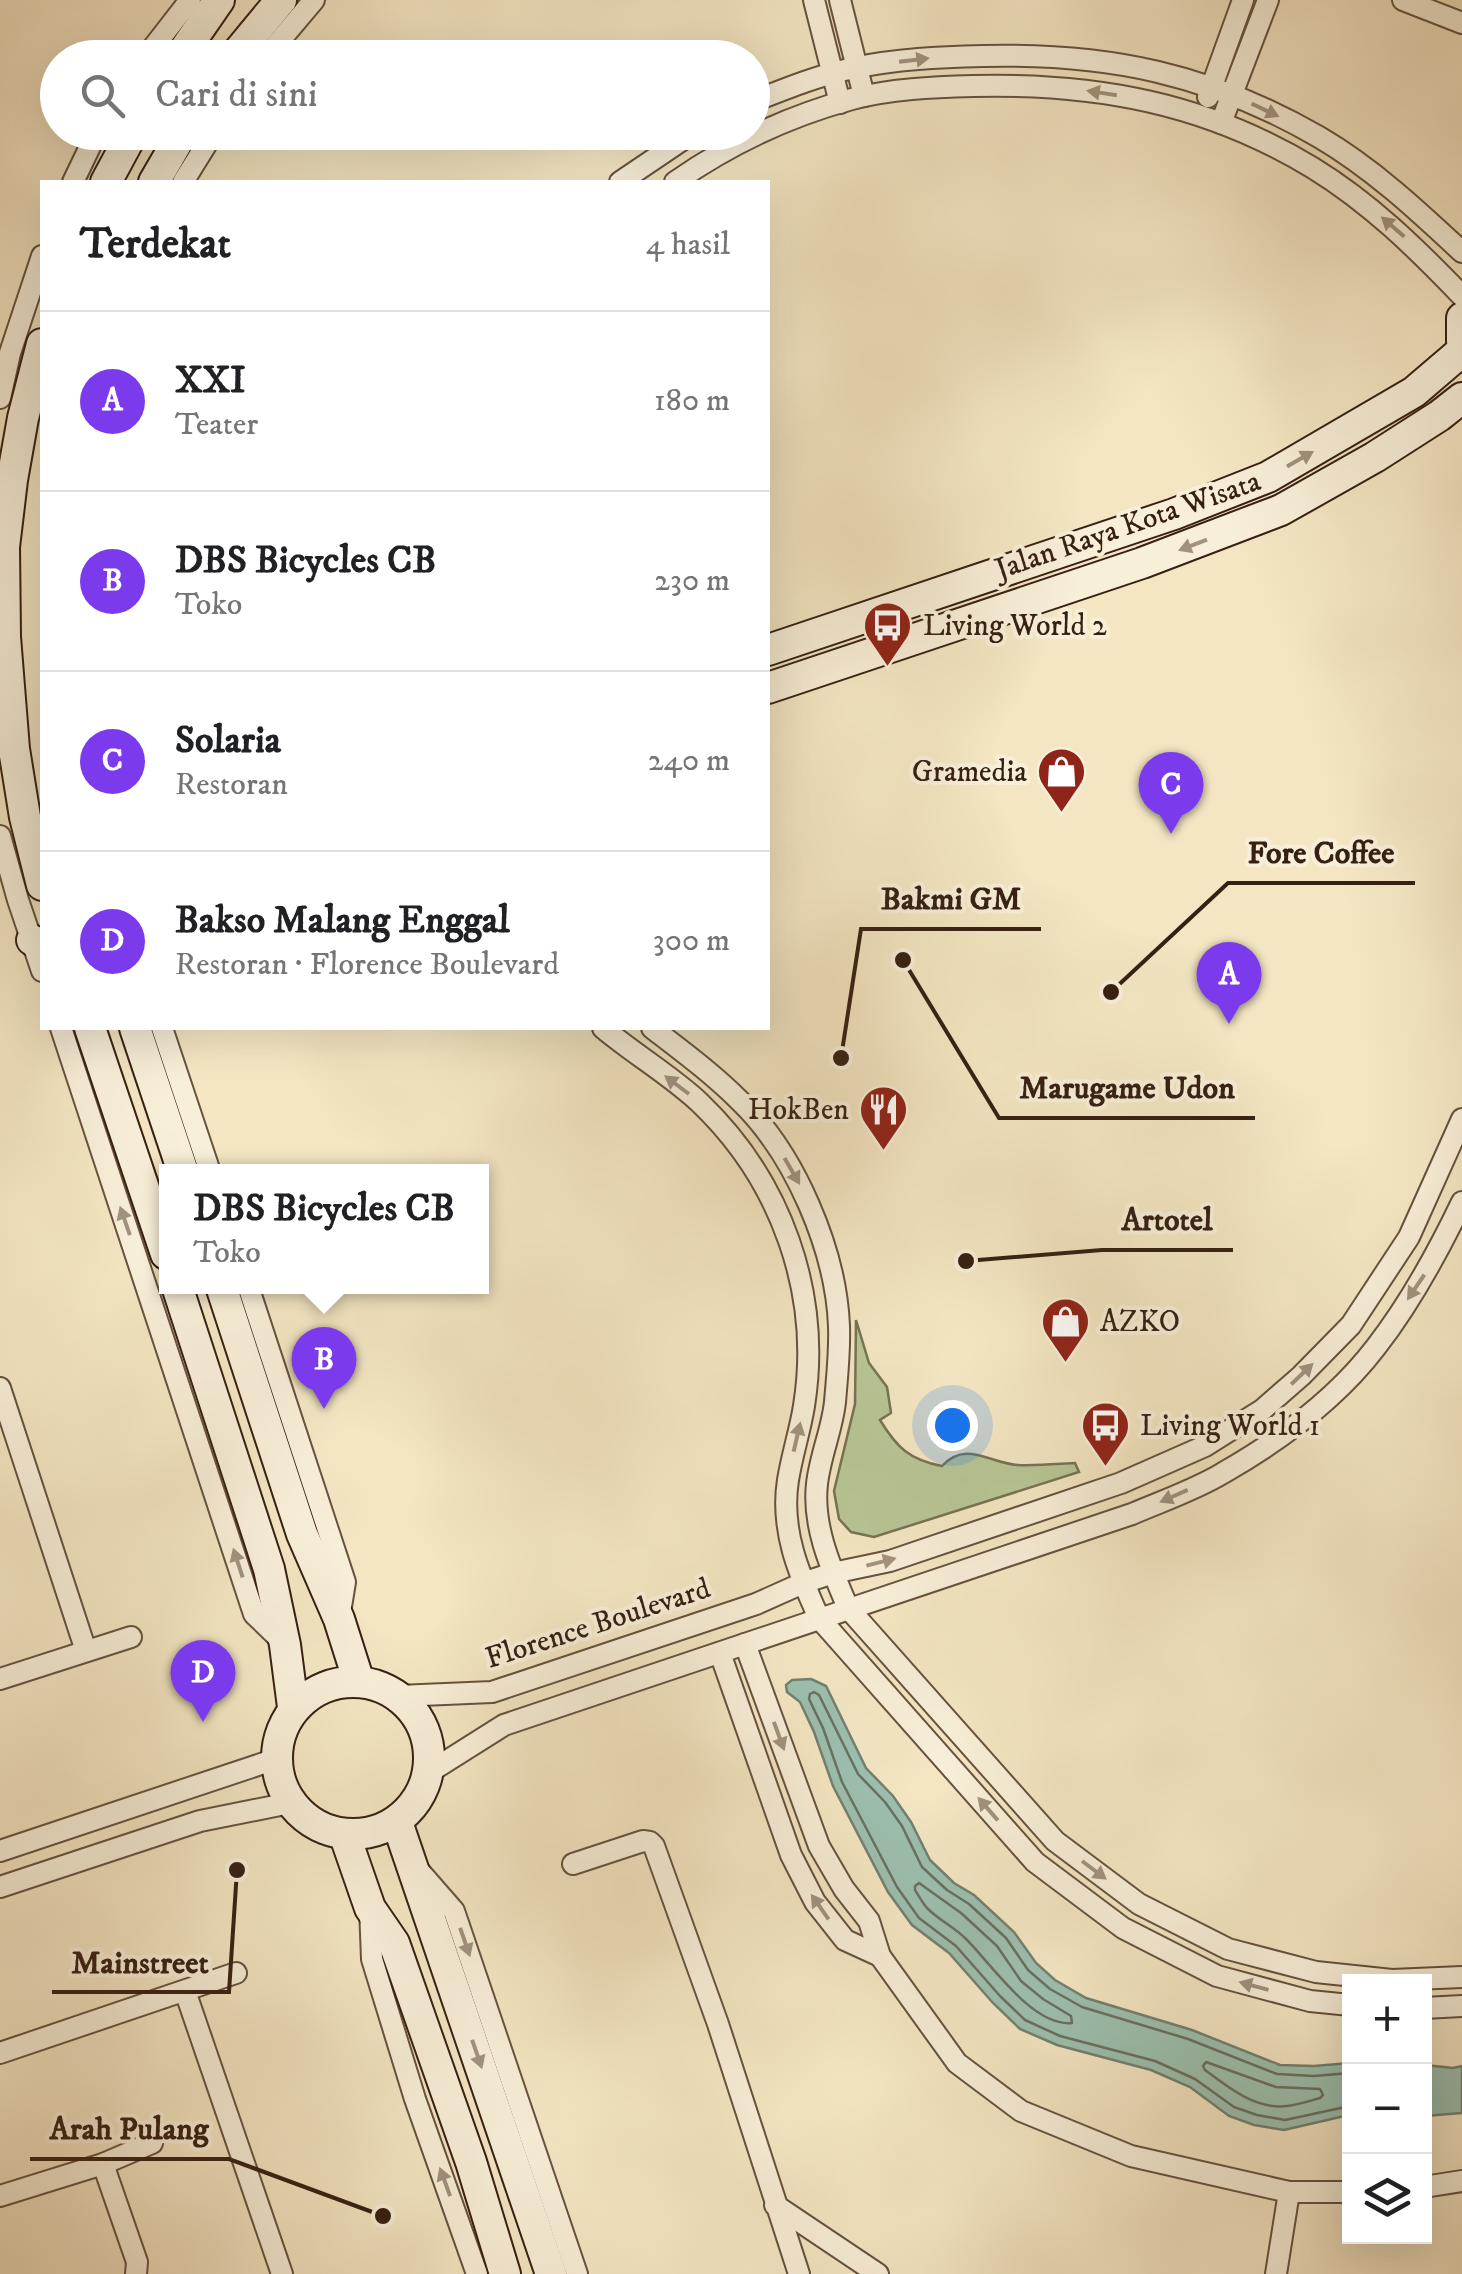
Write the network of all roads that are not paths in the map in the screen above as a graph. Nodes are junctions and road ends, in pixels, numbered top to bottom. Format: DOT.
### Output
graph roads {
  1 [pos="190,0"];
  2 [pos="219,0"];
  3 [pos="282,0"];
  4 [pos="314,0"];
  5 [pos="814,0"];
  6 [pos="840,0"];
  7 [pos="1243,0"];
  8 [pos="1268,0"];
  9 [pos="1403,0"];
  10 [pos="1462,23"];
  11 [pos="159,40"];
  12 [pos="191,40"];
  13 [pos="249,40"];
  14 [pos="280,40"];
  15 [pos="856,67"];
  16 [pos="832,73"];
  17 [pos="1212,86"];
  18 [pos="1232,94"];
  19 [pos="770,95"];
  20 [pos="864,96"];
  21 [pos="840,103"];
  22 [pos="1200,115"];
  23 [pos="1221,124"];
  24 [pos="770,128"];
  25 [pos="88,150"];
  26 [pos="123,150"];
  27 [pos="176,150"];
  28 [pos="195,150"];
  29 [pos="667,150"];
  30 [pos="727,150"];
  31 [pos="74,180"];
  32 [pos="107,180"];
  33 [pos="163,180"];
  34 [pos="623,180"];
  35 [pos="678,180"];
  36 [pos="1462,252"];
  37 [pos="40,269"];
  38 [pos="1462,296"];
  39 [pos="1462,318"];
  40 [pos="1462,342"];
  41 [pos="1462,351"];
  42 [pos="26,357"];
  43 [pos="1,385"];
  44 [pos="1462,398"];
  45 [pos="1012,568"];
  46 [pos="1024,601"];
  47 [pos="3,640"];
  48 [pos="770,649"];
  49 [pos="770,687"];
  50 [pos="0,836"];
  51 [pos="40,877"];
  52 [pos="37,943"];
  53 [pos="62,1030"];
  54 [pos="91,1030"];
  55 [pos="136,1030"];
  56 [pos="163,1030"];
  57 [pos="607,1030"];
  58 [pos="655,1030"];
  59 [pos="1462,1119"];
  60 [pos="180,1164"];
  61 [pos="207,1164"];
  62 [pos="1462,1202"];
  63 [pos="159,1233"];
  64 [pos="180,1294"];
  65 [pos="223,1294"];
  66 [pos="251,1294"];
  67 [pos="0,1388"];
  68 [pos="833,1573"];
  69 [pos="803,1583"];
  70 [pos="848,1608"];
  71 [pos="819,1618"];
  72 [pos="339,1619"];
  73 [pos="131,1636"];
  74 [pos="285,1644"];
  75 [pos="745,1644"];
  76 [pos="86,1650"];
  77 [pos="720,1653"];
  78 [pos="0,1679"];
  79 [pos="359,1682"];
  80 [pos="398,1696"];
  81 [pos="293,1707"];
  82 [pos="276,1760"];
  83 [pos="428,1773"];
  84 [pos="290,1803"];
  85 [pos="397,1822"];
  86 [pos="345,1836"];
  87 [pos="0,1852"];
  88 [pos="412,1863"];
  89 [pos="573,1864"];
  90 [pos="0,1887"];
  91 [pos="370,1908"];
  92 [pos="880,1956"];
  93 [pos="236,1973"];
  94 [pos="1462,1976"];
  95 [pos="185,1991"];
  96 [pos="1342,2004"];
  97 [pos="1462,2006"];
  98 [pos="1432,2008"];
  99 [pos="0,2053"];
  100 [pos="152,2144"];
  101 [pos="103,2164"];
  102 [pos="1462,2181"];
  103 [pos="1432,2187"];
  104 [pos="1288,2192"];
  105 [pos="1342,2192"];
  106 [pos="0,2196"];
  107 [pos="775,2205"];
  108 [pos="485,2212"];
  109 [pos="468,2243"];
  110 [pos="136,2274"];
  111 [pos="282,2274"];
  112 [pos="477,2274"];
  113 [pos="505,2274"];
  114 [pos="551,2274"];
  115 [pos="577,2274"];
  116 [pos="799,2274"];
  117 [pos="878,2274"];
  118 [pos="1276,2274"];
  1 -- 11 [label="street"];
  2 -- 12 [label="street"];
  3 -- 13 [label="street"];
  4 -- 14 [label="street"];
  5 -- 16 [label="street"];
  6 -- 15 [label="street"];
  7 -- 17 [label="street"];
  8 -- 18 [label="street"];
  9 -- 10 [label="street"];
  15 -- 16 [label="street"];
  15 -- 17 [label="street, one-way"];
  15 -- 20 [label="street"];
  16 -- 19 [label="street"];
  16 -- 21 [label="street"];
  17 -- 18 [label="street"];
  17 -- 22 [label="street"];
  18 -- 23 [label="street"];
  18 -- 36 [label="street, one-way"];
  20 -- 21 [label="street"];
  22 -- 20 [label="street, one-way"];
  21 -- 24 [label="street"];
  22 -- 23 [label="street"];
  38 -- 23 [label="street, one-way"];
  25 -- 31 [label="street"];
  26 -- 32 [label="street"];
  27 -- 33 [label="street"];
  28 -- 33 [label="street"];
  29 -- 34 [label="street"];
  30 -- 35 [label="street"];
  37 -- 42 [label="street"];
  39 -- 40 [label="street"];
  45 -- 41 [label="street, Jalan Raya Kota Wisata, one-way"];
  42 -- 43 [label="street"];
  42 -- 47 [label="street"];
  44 -- 46 [label="street, Jalan Raya Kota Wisata, one-way"];
  45 -- 46 [label="street"];
  45 -- 48 [label="street, Jalan Raya Kota Wisata"];
  46 -- 49 [label="street, Jalan Raya Kota Wisata"];
  47 -- 51 [label="street"];
  50 -- 52 [label="street"];
  74 -- 53 [label="street, one-way"];
  54 -- 63 [label="street"];
  55 -- 60 [label="street"];
  56 -- 61 [label="street"];
  69 -- 57 [label="street, one-way"];
  58 -- 68 [label="street, one-way"];
  68 -- 59 [label="street, Florence Boulevard, one-way"];
  62 -- 70 [label="street, one-way"];
  64 -- 74 [label="street"];
  65 -- 72 [label="street"];
  66 -- 72 [label="street"];
  67 -- 76 [label="street"];
  68 -- 69 [label="street, Florence Boulevard"];
  68 -- 70 [label="street"];
  69 -- 71 [label="street"];
  69 -- 80 [label="street, Florence Boulevard"];
  70 -- 71 [label="street"];
  70 -- 94 [label="street, one-way"];
  71 -- 75 [label="street"];
  96 -- 71 [label="street, one-way"];
  72 -- 79 [label="street"];
  73 -- 76 [label="street"];
  74 -- 81 [label="street"];
  75 -- 77 [label="street"];
  75 -- 92 [label="street, one-way"];
  76 -- 78 [label="street"];
  77 -- 83 [label="street"];
  92 -- 77 [label="street, one-way"];
  79 -- 80 [label="street"];
  79 -- 81 [label="street"];
  80 -- 83 [label="street"];
  81 -- 82 [label="street"];
  82 -- 84 [label="street"];
  82 -- 87 [label="street"];
  83 -- 85 [label="street"];
  84 -- 86 [label="street"];
  84 -- 90 [label="street"];
  85 -- 86 [label="street"];
  85 -- 88 [label="street"];
  86 -- 91 [label="street"];
  88 -- 114 [label="street, one-way"];
  88 -- 115 [label="street, one-way"];
  89 -- 107 [label="street"];
  91 -- 108 [label="street"];
  109 -- 91 [label="street, one-way"];
  92 -- 104 [label="street"];
  93 -- 95 [label="street"];
  95 -- 99 [label="street"];
  95 -- 111 [label="street"];
  97 -- 98 [label="street"];
  100 -- 101 [label="street"];
  101 -- 106 [label="street"];
  101 -- 110 [label="street"];
  102 -- 103 [label="street"];
  104 -- 105 [label="street"];
  104 -- 118 [label="street"];
  107 -- 116 [label="street"];
  107 -- 117 [label="street"];
  108 -- 109 [label="street"];
  108 -- 113 [label="street"];
  109 -- 112 [label="street"];
}
